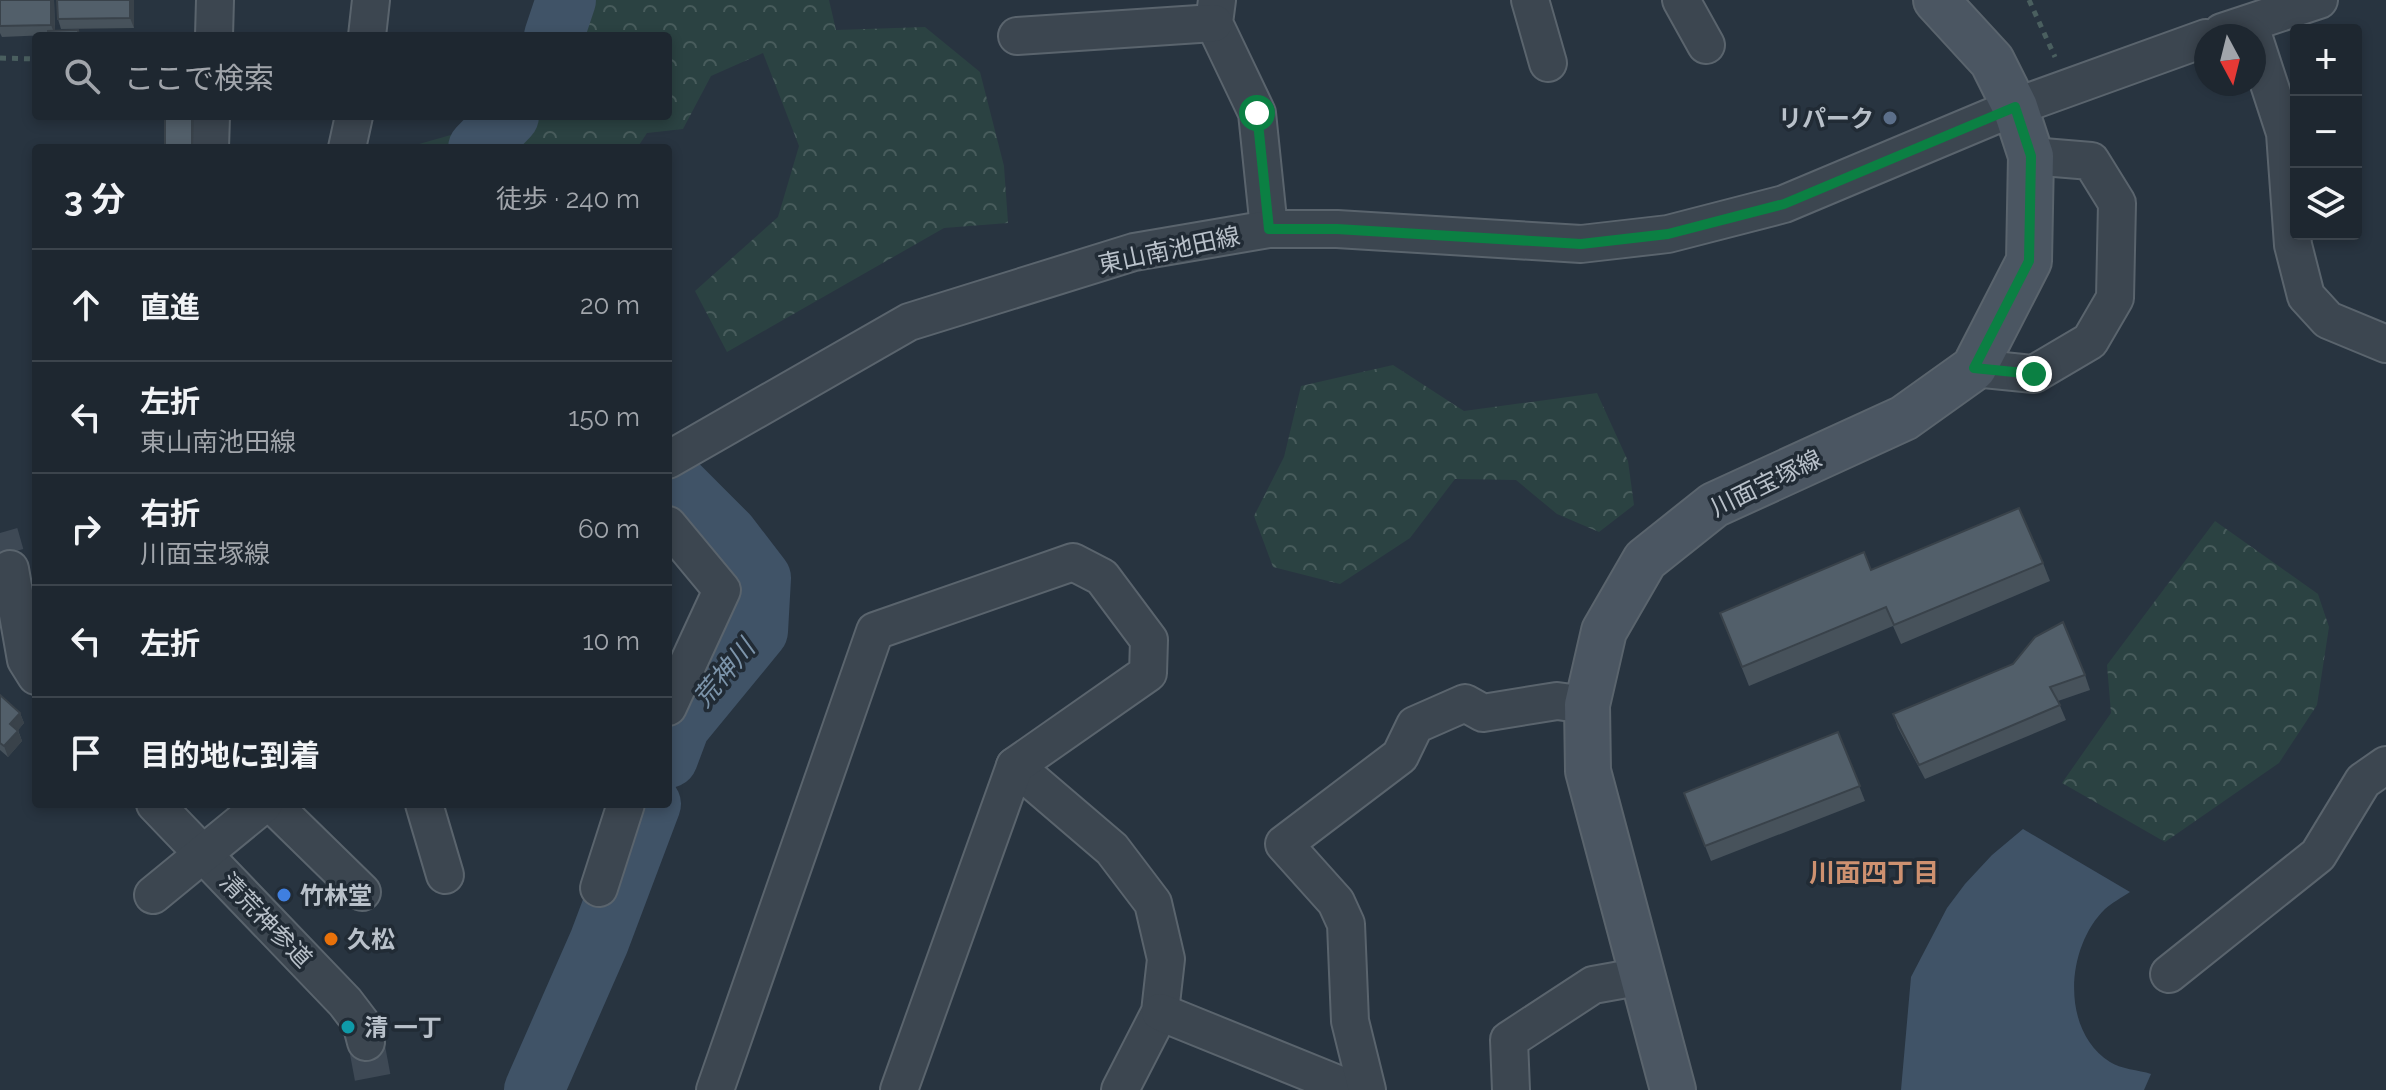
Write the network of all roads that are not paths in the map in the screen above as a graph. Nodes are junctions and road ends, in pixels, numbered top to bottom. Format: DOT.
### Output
graph roads {
  1 [pos="215,0"];
  2 [pos="371,0"];
  3 [pos="1530,0"];
  4 [pos="1681,0"];
  5 [pos="1936,0"];
  6 [pos="2319,0"];
  7 [pos="1215,12"];
  8 [pos="2257,23"];
  9 [pos="214,32"];
  10 [pos="367,32"];
  11 [pos="1017,36"];
  12 [pos="2194,42"];
  13 [pos="1706,45"];
  14 [pos="1548,63"];
  15 [pos="2015,107"];
  16 [pos="211,120"];
  17 [pos="353,120"];
  18 [pos="210,144"];
  19 [pos="348,144"];
  20 [pos="2031,156"];
  21 [pos="1269,229"];
  22 [pos="2386,344"];
  23 [pos="1974,368"];
  24 [pos="676,454"];
  25 [pos="672,530"];
  26 [pos="15,570"];
  27 [pos="32,670"];
  28 [pos="672,698"];
  29 [pos="1587,705"];
  30 [pos="2386,765"];
  31 [pos="1015,766"];
  32 [pos="159,808"];
  33 [pos="259,808"];
  34 [pos="276,808"];
  35 [pos="425,808"];
  36 [pos="625,808"];
  37 [pos="202,855"];
  38 [pos="445,875"];
  39 [pos="599,888"];
  40 [pos="362,892"];
  41 [pos="153,895"];
  42 [pos="2169,974"];
  43 [pos="1643,976"];
  44 [pos="1160,1012"];
  45 [pos="366,1042"];
  46 [pos="1366,1089"];
  47 [pos="715,1090"];
  48 [pos="899,1090"];
  49 [pos="1120,1090"];
  50 [pos="1511,1090"];
  51 [pos="1673,1090"];
  1 -- 9 [label="street"];
  2 -- 10 [label="street"];
  3 -- 14 [label="street"];
  4 -- 13 [label="street"];
  5 -- 15 [label="street, 川面宝塚線"];
  6 -- 8 [label="street, 東山南池田線"];
  7 -- 11 [label="street"];
  7 -- 21 [label="street"];
  8 -- 22 [label="street"];
  12 -- 15 [label="street, 東山南池田線"];
  15 -- 20 [label="street, 川面宝塚線"];
  15 -- 21 [label="street, 東山南池田線"];
  16 -- 18 [label="street"];
  17 -- 19 [label="street"];
  20 -- 23 [label="street, 川面宝塚線"];
  20 -- 23 [label="street"];
  21 -- 24 [label="street, 東山南池田線"];
  23 -- 29 [label="street, 川面宝塚線"];
  25 -- 28 [label="street"];
  26 -- 27 [label="street"];
  29 -- 43 [label="street, 川面宝塚線"];
  29 -- 46 [label="street"];
  30 -- 42 [label="street"];
  31 -- 44 [label="street"];
  31 -- 47 [label="street"];
  31 -- 48 [label="street"];
  32 -- 37 [label="street, 清荒神参道"];
  33 -- 37 [label="street"];
  34 -- 40 [label="street"];
  35 -- 38 [label="street"];
  36 -- 39 [label="street"];
  37 -- 41 [label="street"];
  37 -- 45 [label="street, 清荒神参道"];
  43 -- 50 [label="street"];
  43 -- 51 [label="street, 川面宝塚線"];
  44 -- 46 [label="street"];
  44 -- 49 [label="street"];
}
